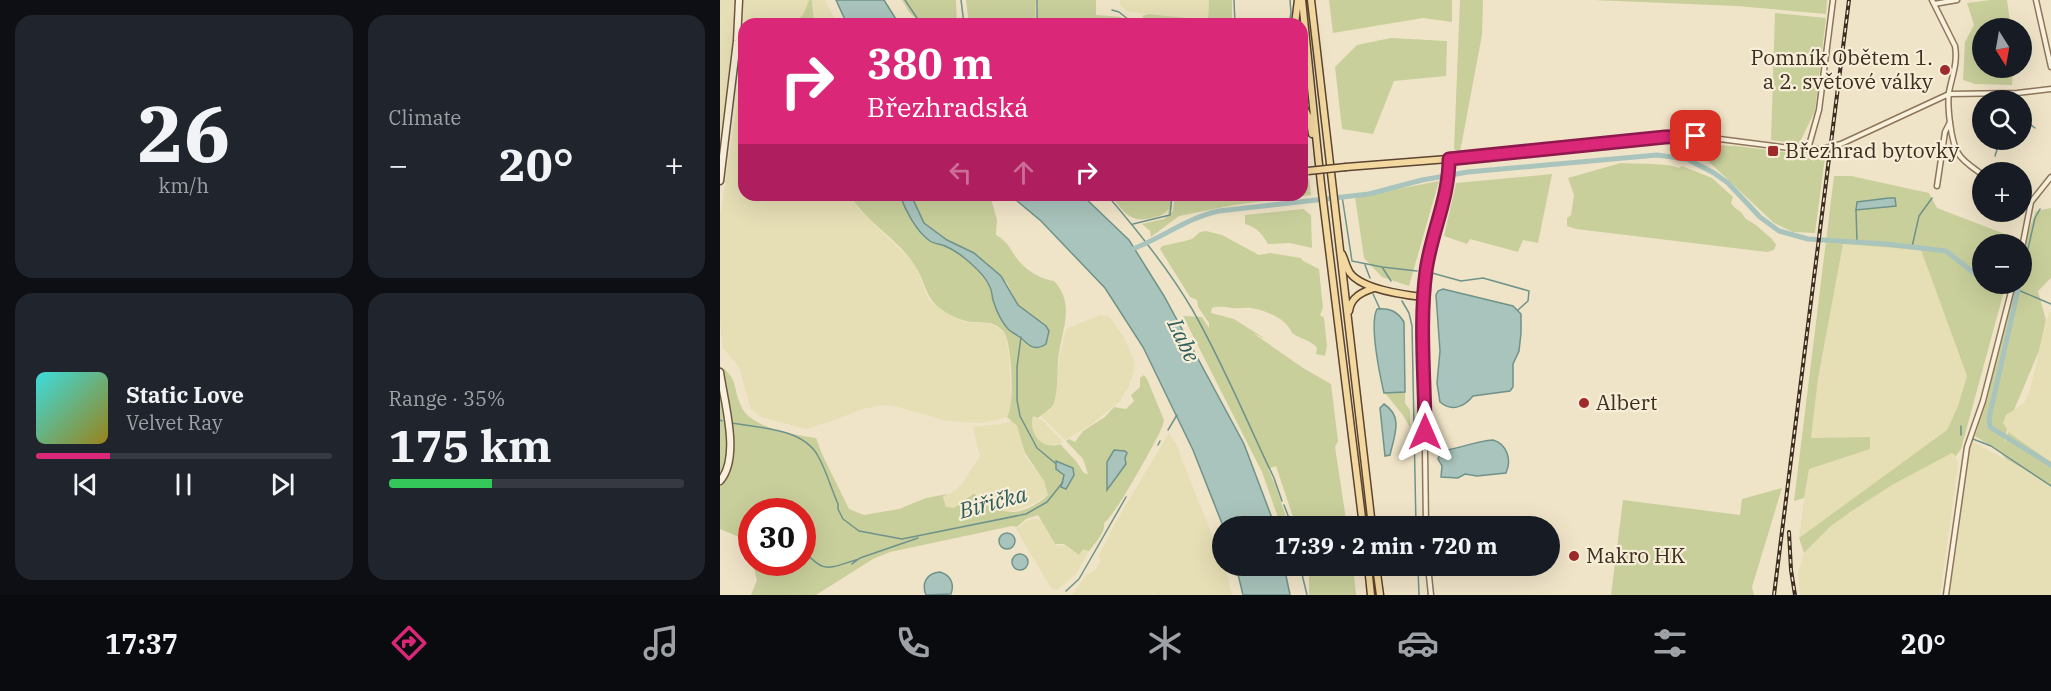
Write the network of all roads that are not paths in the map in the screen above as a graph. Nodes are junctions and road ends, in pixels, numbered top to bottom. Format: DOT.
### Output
graph roads {
  1 [pos="739,0"];
  2 [pos="1300,0"];
  3 [pos="1311,0"];
  4 [pos="1833,0"];
  5 [pos="1957,0"];
  6 [pos="2036,0"];
  7 [pos="1933,2"];
  8 [pos="738,18"];
  9 [pos="1296,18"];
  10 [pos="1302,18"];
  11 [pos="738,20"];
  12 [pos="2051,68"];
  13 [pos="1308,70"];
  14 [pos="2051,89"];
  15 [pos="1949,94"];
  16 [pos="1308,116"];
  17 [pos="1950,122"];
  18 [pos="1808,149"];
  19 [pos="1449,159"];
  20 [pos="1972,167"];
  21 [pos="1308,172"];
  22 [pos="2051,177"];
  23 [pos="720,181"];
  24 [pos="1321,184"];
  25 [pos="1937,186"];
  26 [pos="2032,201"];
  27 [pos="1338,234"];
  28 [pos="1373,288"];
  29 [pos="2011,294"];
  30 [pos="1423,297"];
  31 [pos="1350,345"];
  32 [pos="720,372"];
  33 [pos="720,481"];
  34 [pos="1362,516"];
  35 [pos="1371,516"];
  36 [pos="1426,516"];
  37 [pos="1369,576"];
  38 [pos="1377,576"];
  39 [pos="1429,576"];
  40 [pos="1371,595"];
  41 [pos="1380,595"];
  42 [pos="1431,595"];
  43 [pos="1946,595"];
  1 -- 8 [label="street"];
  2 -- 9 [label="main road"];
  2 -- 10 [label="main road"];
  3 -- 27 [label="main road"];
  4 -- 18 [label="street"];
  5 -- 7 [label="street"];
  6 -- 12 [label="street"];
  7 -- 15 [label="street"];
  11 -- 23 [label="street"];
  13 -- 24 [label="main road"];
  14 -- 15 [label="street"];
  15 -- 17 [label="street"];
  15 -- 18 [label="street"];
  16 -- 24 [label="main road"];
  17 -- 20 [label="street"];
  17 -- 25 [label="street"];
  18 -- 19 [label="street"];
  19 -- 21 [label="main road, bridge"];
  19 -- 30 [label="street"];
  22 -- 26 [label="street"];
  24 -- 34 [label="main road"];
  27 -- 28 [label="main road"];
  27 -- 31 [label="main road"];
  28 -- 30 [label="main road"];
  28 -- 31 [label="main road"];
  29 -- 43 [label="street"];
  30 -- 36 [label="street"];
  31 -- 35 [label="main road"];
  32 -- 33 [label="street"];
  37 -- 40 [label="main road"];
  38 -- 41 [label="main road"];
  39 -- 42 [label="street"];
}
